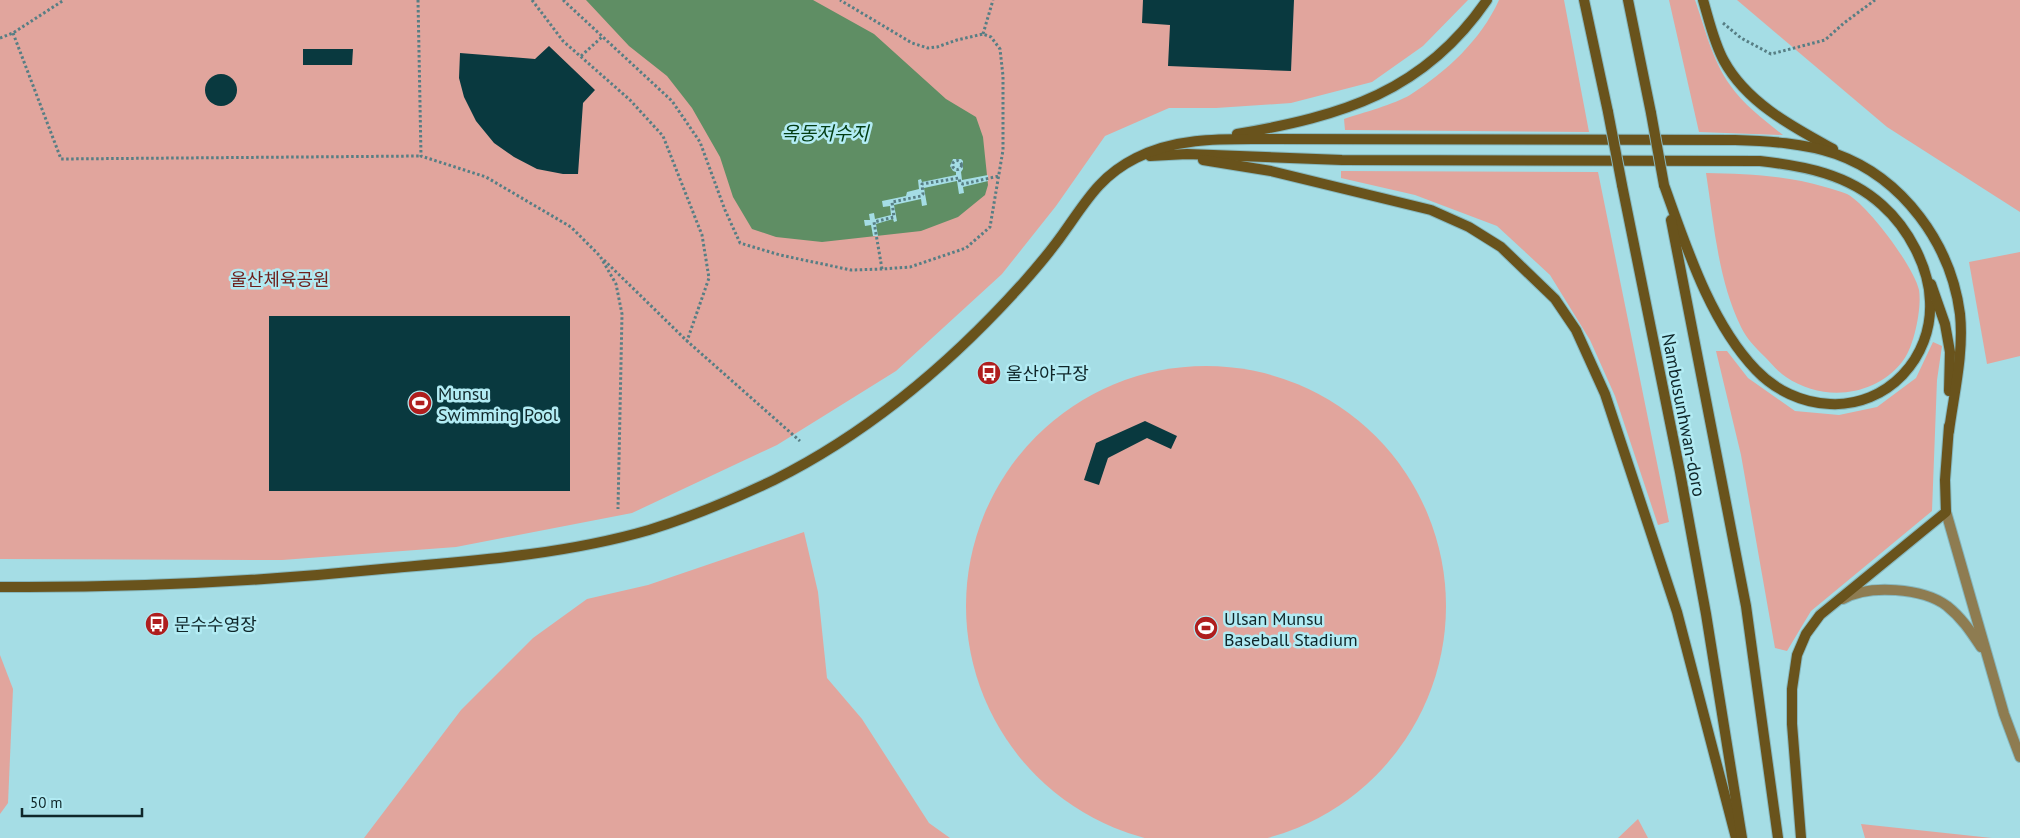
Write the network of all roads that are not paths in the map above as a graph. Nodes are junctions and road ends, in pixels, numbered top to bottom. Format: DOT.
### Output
graph roads {
  1 [pos="1487,0"];
  2 [pos="1584,0"];
  3 [pos="1589,0"];
  4 [pos="1628,0"];
  5 [pos="1632,0"];
  6 [pos="1704,3"];
  7 [pos="1608,112"];
  8 [pos="1650,113"];
  9 [pos="1197,140"];
  10 [pos="1156,155"];
  11 [pos="1135,158"];
  12 [pos="1862,166"];
  13 [pos="1664,185"];
  14 [pos="1923,268"];
  15 [pos="1949,431"];
  16 [pos="1946,512"];
  17 [pos="0,587"];
  18 [pos="1836,603"];
  19 [pos="1986,655"];
  20 [pos="2020,757"];
  21 [pos="1736,838"];
  22 [pos="1742,838"];
  23 [pos="1778,838"];
  24 [pos="1801,838"];
  1 -- 9 [label="main road"];
  2 -- 7 [label="main road"];
  3 -- 7 [label="main road, Nambusunhwan-doro"];
  4 -- 8 [label="main road, Nambusunhwan-doro"];
  5 -- 8 [label="main road"];
  6 -- 12 [label="main road"];
  7 -- 22 [label="main road, Nambusunhwan-doro, bridge"];
  8 -- 13 [label="main road, Nambusunhwan-doro, bridge"];
  9 -- 11 [label="main road"];
  9 -- 12 [label="main road"];
  10 -- 11 [label="main road"];
  10 -- 14 [label="main road"];
  10 -- 21 [label="main road"];
  11 -- 17 [label="main road"];
  12 -- 15 [label="main road"];
  13 -- 14 [label="main road"];
  13 -- 23 [label="main road, Nambusunhwan-doro"];
  14 -- 15 [label="main road"];
  15 -- 16 [label="main road"];
  16 -- 18 [label="main road"];
  16 -- 19 [label="lane"];
  18 -- 19 [label="lane"];
  18 -- 24 [label="main road"];
  19 -- 20 [label="lane"];
}
